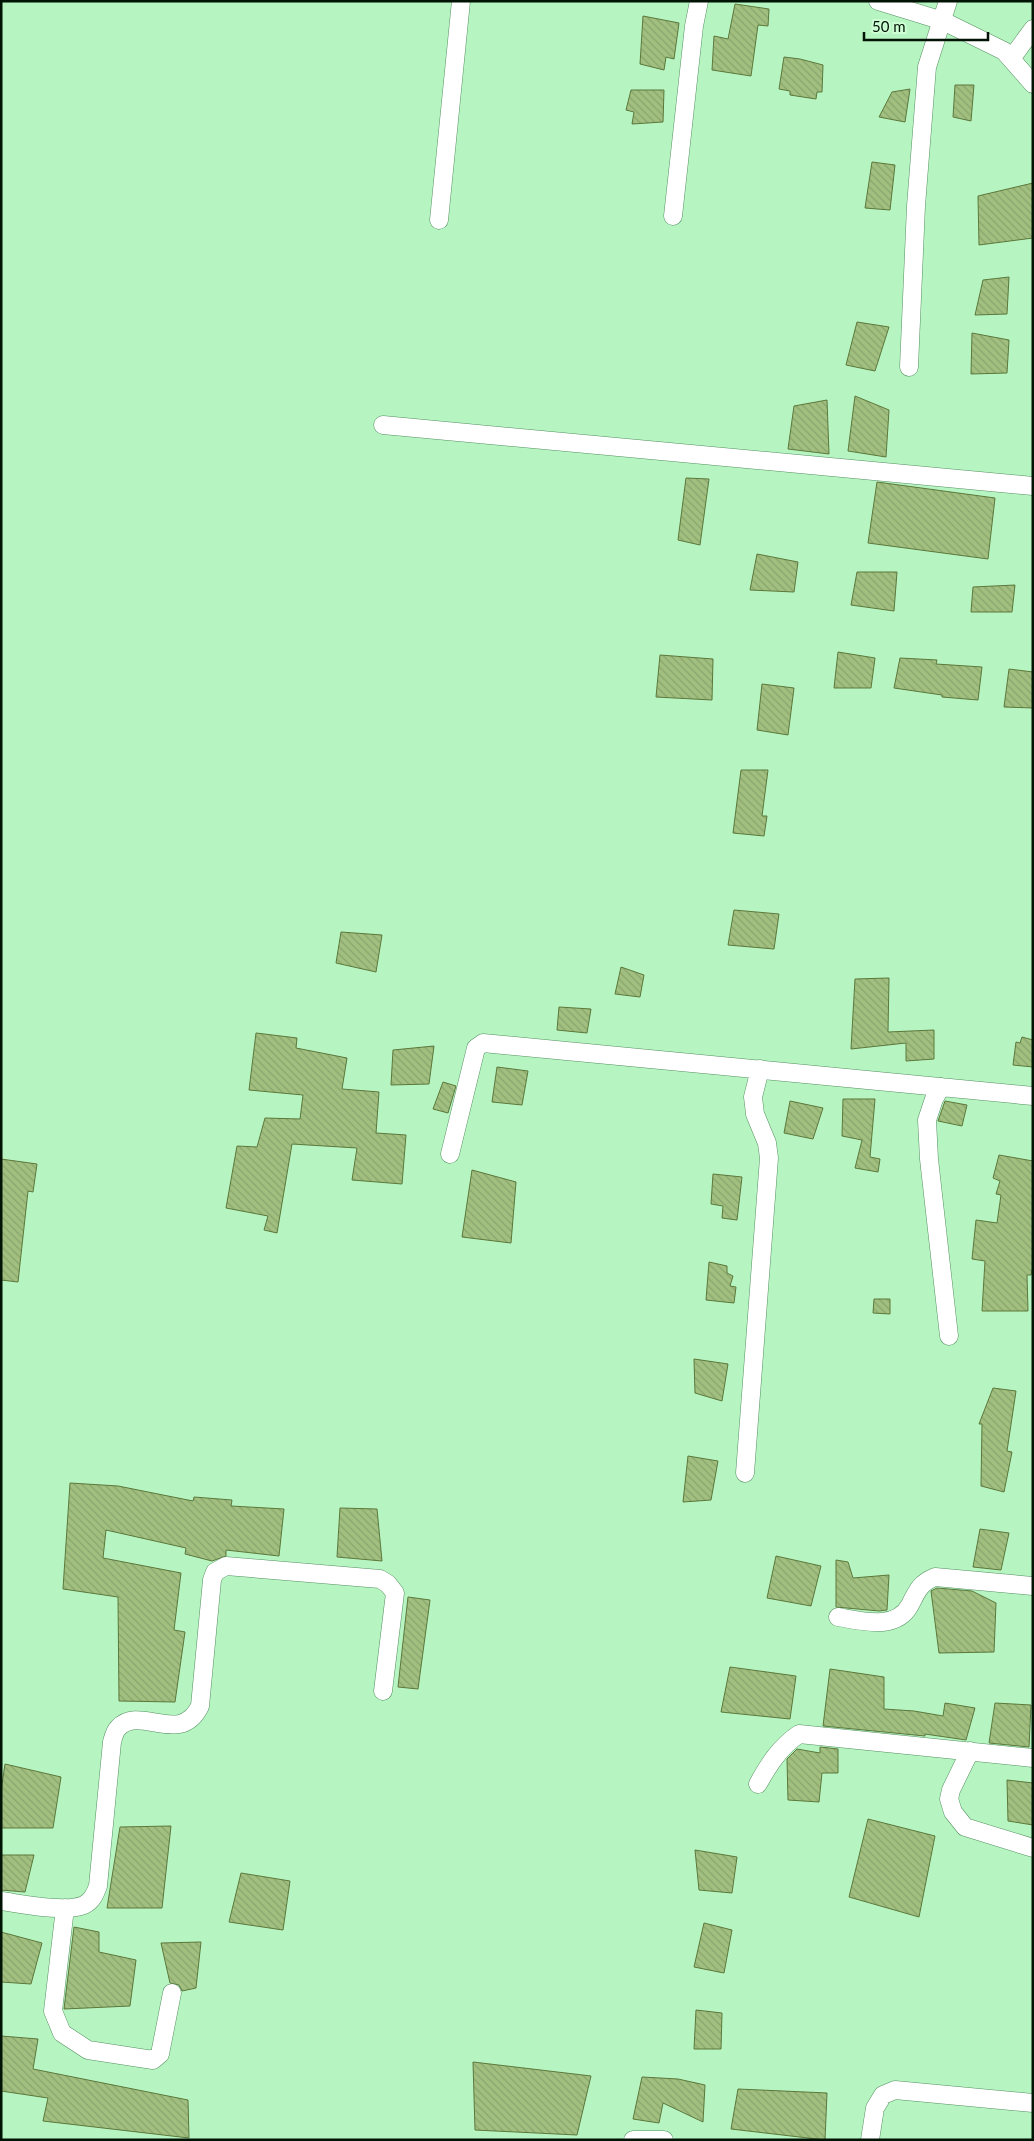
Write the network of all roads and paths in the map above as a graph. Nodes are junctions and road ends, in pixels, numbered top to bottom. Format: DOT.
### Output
graph roads {
  1 [pos="461,1"];
  2 [pos="699,1"];
  3 [pos="878,1"];
  4 [pos="948,1"];
  5 [pos="943,21"];
  6 [pos="1033,29"];
  7 [pos="1011,59"];
  8 [pos="1033,84"];
  9 [pos="673,216"];
  10 [pos="439,220"];
  11 [pos="910,367"];
  12 [pos="383,425"];
  13 [pos="1033,486"];
  14 [pos="760,1069"];
  15 [pos="941,1087"];
  16 [pos="1033,1096"];
  17 [pos="450,1154"];
  18 [pos="949,1336"];
  19 [pos="745,1473"];
  20 [pos="1033,1586"];
  21 [pos="838,1618"];
  22 [pos="383,1691"];
  23 [pos="970,1751"];
  24 [pos="1033,1758"];
  25 [pos="758,1784"];
  26 [pos="1033,1848"];
  27 [pos="1,1901"];
  28 [pos="65,1908"];
  29 [pos="172,1993"];
  30 [pos="1033,2103"];
  31 [pos="633,2140"];
  32 [pos="664,2140"];
  33 [pos="870,2140"];
  1 -- 10 [label="street"];
  2 -- 9 [label="street"];
  3 -- 5 [label="street"];
  4 -- 5 [label="street"];
  5 -- 7 [label="street"];
  5 -- 11 [label="street"];
  6 -- 7 [label="street"];
  7 -- 8 [label="street"];
  12 -- 13 [label="street"];
  14 -- 15 [label="street"];
  14 -- 17 [label="street"];
  14 -- 19 [label="street"];
  15 -- 16 [label="street"];
  15 -- 18 [label="street"];
  20 -- 21 [label="street"];
  22 -- 28 [label="street"];
  23 -- 24 [label="street"];
  23 -- 25 [label="street"];
  23 -- 26 [label="street"];
  27 -- 28 [label="street"];
  28 -- 29 [label="street"];
  30 -- 33 [label="street"];
  31 -- 32 [label="street"];
}
